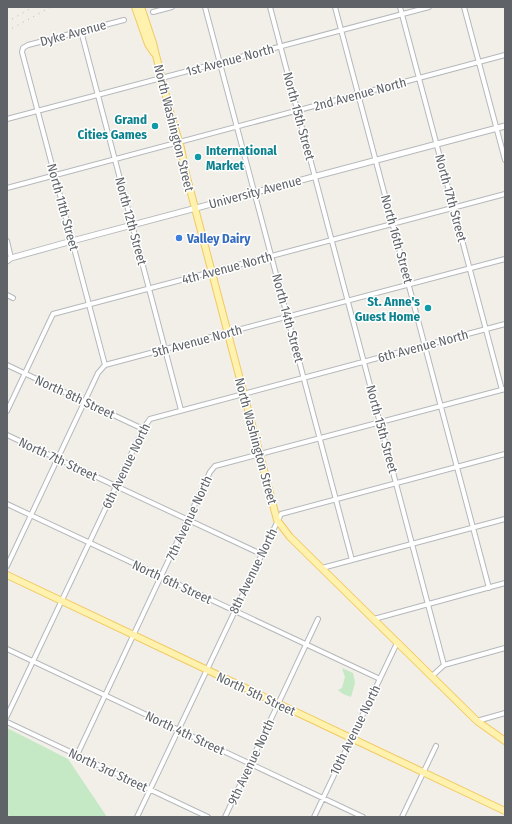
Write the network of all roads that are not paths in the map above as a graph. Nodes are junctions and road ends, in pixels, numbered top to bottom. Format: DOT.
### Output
graph roads {
  1 [pos="135,7"];
  2 [pos="142,7"];
  3 [pos="172,7"];
  4 [pos="205,7"];
  5 [pos="270,7"];
  6 [pos="335,7"];
  7 [pos="400,7"];
  8 [pos="430,7"];
  9 [pos="464,7"];
  10 [pos="154,12"];
  11 [pos="402,14"];
  12 [pos="124,20"];
  13 [pos="81,31"];
  14 [pos="341,31"];
  15 [pos="280,47"];
  16 [pos="23,48"];
  17 [pos="155,55"];
  18 [pos="505,55"];
  19 [pos="220,62"];
  20 [pos="479,62"];
  21 [pos="161,78"];
  22 [pos="418,78"];
  23 [pos="358,94"];
  24 [pos="98,95"];
  25 [pos="37,111"];
  26 [pos="297,111"];
  27 [pos="7,119"];
  28 [pos="505,126"];
  29 [pos="237,127"];
  30 [pos="496,128"];
  31 [pos="179,142"];
  32 [pos="436,144"];
  33 [pos="115,159"];
  34 [pos="375,160"];
  35 [pos="505,160"];
  36 [pos="54,175"];
  37 [pos="315,176"];
  38 [pos="7,188"];
  39 [pos="254,192"];
  40 [pos="505,194"];
  41 [pos="195,208"];
  42 [pos="453,208"];
  43 [pos="392,224"];
  44 [pos="132,225"];
  45 [pos="332,240"];
  46 [pos="72,241"];
  47 [pos="7,242"];
  48 [pos="272,256"];
  49 [pos="505,259"];
  50 [pos="9,260"];
  51 [pos="470,268"];
  52 [pos="212,272"];
  53 [pos="409,284"];
  54 [pos="149,289"];
  55 [pos="7,295"];
  56 [pos="13,298"];
  57 [pos="348,301"];
  58 [pos="88,305"];
  59 [pos="288,317"];
  60 [pos="505,324"];
  61 [pos="485,329"];
  62 [pos="228,333"];
  63 [pos="425,345"];
  64 [pos="165,349"];
  65 [pos="364,361"];
  66 [pos="7,365"];
  67 [pos="105,365"];
  68 [pos="25,374"];
  69 [pos="304,377"];
  70 [pos="503,389"];
  71 [pos="244,393"];
  72 [pos="84,402"];
  73 [pos="441,406"];
  74 [pos="181,410"];
  75 [pos="7,411"];
  76 [pos="380,422"];
  77 [pos="143,430"];
  78 [pos="7,435"];
  79 [pos="320,439"];
  80 [pos="260,454"];
  81 [pos="505,454"];
  82 [pos="58,458"];
  83 [pos="457,467"];
  84 [pos="397,483"];
  85 [pos="116,486"];
  86 [pos="336,499"];
  87 [pos="7,504"];
  88 [pos="31,516"];
  89 [pos="505,519"];
  90 [pos="188,520"];
  91 [pos="278,520"];
  92 [pos="473,527"];
  93 [pos="89,543"];
  94 [pos="413,544"];
  95 [pos="261,554"];
  96 [pos="352,560"];
  97 [pos="7,566"];
  98 [pos="322,568"];
  99 [pos="7,575"];
  100 [pos="162,577"];
  101 [pos="505,584"];
  102 [pos="489,588"];
  103 [pos="61,602"];
  104 [pos="429,604"];
  105 [pos="234,611"];
  106 [pos="318,619"];
  107 [pos="374,619"];
  108 [pos="134,636"];
  109 [pos="397,643"];
  110 [pos="307,645"];
  111 [pos="505,648"];
  112 [pos="7,649"];
  113 [pos="33,661"];
  114 [pos="444,665"];
  115 [pos="206,670"];
  116 [pos="432,676"];
  117 [pos="380,679"];
  118 [pos="105,696"];
  119 [pos="279,705"];
  120 [pos="505,713"];
  121 [pos="7,716"];
  122 [pos="477,721"];
  123 [pos="7,722"];
  124 [pos="178,730"];
  125 [pos="351,738"];
  126 [pos="505,742"];
  127 [pos="436,746"];
  128 [pos="77,755"];
  129 [pos="250,764"];
  130 [pos="424,772"];
  131 [pos="150,790"];
  132 [pos="322,798"];
  133 [pos="505,812"];
  134 [pos="137,817"];
  135 [pos="208,817"];
  136 [pos="225,817"];
  137 [pos="314,817"];
  138 [pos="363,817"];
  139 [pos="402,817"];
  1 -- 17 [label="main road, North Washington Street"];
  2 -- 17 [label="main road, North Washington Street"];
  3 -- 10 [label="street"];
  4 -- 19 [label="street, North 14th Street"];
  5 -- 15 [label="street, North 15th Street"];
  6 -- 14 [label="street, North 16th Street"];
  7 -- 11 [label="street, North 17th Street"];
  8 -- 11 [label="street, 1st Avenue North"];
  9 -- 20 [label="street"];
  11 -- 14 [label="street, 1st Avenue North"];
  11 -- 22 [label="street, North 17th Street"];
  12 -- 13 [label="street, Dyke Avenue"];
  13 -- 16 [label="street, Dyke Avenue"];
  13 -- 24 [label="street, North 12th Street"];
  14 -- 15 [label="street, 1st Avenue North"];
  14 -- 23 [label="street, North 16th Street"];
  15 -- 19 [label="street, 1st Avenue North"];
  15 -- 26 [label="street, North 15th Street"];
  16 -- 25 [label="street, North 11th Street"];
  17 -- 21 [label="main road, North Washington Street"];
  18 -- 20 [label="street, 2nd Avenue North"];
  19 -- 21 [label="street, 1st Avenue North"];
  19 -- 29 [label="street, North 14th Street"];
  20 -- 22 [label="street, 2nd Avenue North"];
  20 -- 30 [label="street"];
  21 -- 24 [label="street, 1st Avenue North"];
  21 -- 31 [label="main road, North Washington Street"];
  22 -- 23 [label="street, 2nd Avenue North"];
  22 -- 32 [label="street, North 17th Street"];
  23 -- 26 [label="street, 2nd Avenue North"];
  23 -- 34 [label="street, North 16th Street"];
  24 -- 25 [label="street, 1st Avenue North"];
  24 -- 33 [label="street, North 12th Street"];
  25 -- 27 [label="street, 1st Avenue North"];
  25 -- 36 [label="street, North 11th Street"];
  26 -- 29 [label="street, 2nd Avenue North"];
  26 -- 37 [label="street, North 15th Street"];
  28 -- 30 [label="street, University Avenue"];
  29 -- 31 [label="street, 2nd Avenue North"];
  29 -- 39 [label="street, North 14th Street"];
  30 -- 32 [label="street, University Avenue"];
  30 -- 35 [label="street"];
  31 -- 33 [label="street, 2nd Avenue North"];
  31 -- 41 [label="main road, North Washington Street"];
  32 -- 34 [label="street, University Avenue"];
  32 -- 42 [label="street, North 17th Street"];
  33 -- 36 [label="street, 2nd Avenue North"];
  33 -- 44 [label="street, North 12th Street"];
  34 -- 37 [label="street, University Avenue"];
  34 -- 43 [label="street, North 16th Street"];
  36 -- 38 [label="street, 2nd Avenue North"];
  36 -- 46 [label="street, North 11th Street"];
  37 -- 39 [label="street, University Avenue"];
  37 -- 45 [label="street, North 15th Street"];
  39 -- 41 [label="street, University Avenue"];
  39 -- 48 [label="street, North 14th Street"];
  40 -- 42 [label="street, 4th Avenue North"];
  41 -- 44 [label="street, University Avenue"];
  41 -- 52 [label="main road, North Washington Street"];
  42 -- 43 [label="street, 4th Avenue North"];
  42 -- 51 [label="street, North 17th Street"];
  43 -- 45 [label="street, 4th Avenue North"];
  43 -- 53 [label="street, North 16th Street"];
  44 -- 46 [label="street, University Avenue"];
  44 -- 54 [label="street, North 12th Street"];
  45 -- 48 [label="street, 4th Avenue North"];
  45 -- 57 [label="street, North 15th Street"];
  46 -- 50 [label="street, University Avenue"];
  46 -- 58 [label="street, North 11th Street"];
  47 -- 50 [label="street"];
  48 -- 52 [label="street, 4th Avenue North"];
  48 -- 59 [label="street, North 14th Street"];
  49 -- 51 [label="street, 5th Avenue North"];
  51 -- 53 [label="street, 5th Avenue North"];
  51 -- 61 [label="street, North 17th Street"];
  52 -- 54 [label="street, 4th Avenue North"];
  52 -- 62 [label="main road, North Washington Street"];
  53 -- 57 [label="street, 5th Avenue North"];
  53 -- 63 [label="street, North 16th Street"];
  54 -- 58 [label="street, 4th Avenue North"];
  54 -- 64 [label="street, North 12th Street"];
  55 -- 56 [label="street"];
  57 -- 59 [label="street, 5th Avenue North"];
  57 -- 65 [label="street, North 15th Street"];
  58 -- 67 [label="street, North 11th Street"];
  58 -- 68 [label="street, 4th Avenue North"];
  59 -- 62 [label="street, 5th Avenue North"];
  59 -- 69 [label="street, North 14th Street"];
  60 -- 61 [label="street, 6th Avenue North"];
  61 -- 63 [label="street, 6th Avenue North"];
  61 -- 70 [label="street, North 17th Street"];
  62 -- 64 [label="street, 5th Avenue North"];
  62 -- 71 [label="main road, North Washington Street"];
  63 -- 65 [label="street, 6th Avenue North"];
  63 -- 73 [label="street, North 16th Street"];
  64 -- 67 [label="street, 5th Avenue North"];
  64 -- 74 [label="street, North 12th Street"];
  65 -- 69 [label="street, 6th Avenue North"];
  65 -- 76 [label="street, North 15th Street"];
  66 -- 68 [label="street, North 8th Street"];
  67 -- 72 [label="street"];
  68 -- 72 [label="street, North 8th Street"];
  68 -- 75 [label="street, 4th Avenue North"];
  69 -- 71 [label="street, 6th Avenue North"];
  69 -- 79 [label="street, North 14th Street"];
  70 -- 73 [label="street, 7th Avenue North"];
  71 -- 74 [label="street, 6th Avenue North"];
  71 -- 80 [label="main road, North Washington Street"];
  72 -- 77 [label="street, North 8th Street"];
  72 -- 82 [label="street"];
  73 -- 76 [label="street, 7th Avenue North"];
  73 -- 83 [label="street, North 16th Street"];
  74 -- 77 [label="street, 6th Avenue North"];
  76 -- 79 [label="street, 7th Avenue North"];
  76 -- 84 [label="street, North 15th Street"];
  77 -- 85 [label="street, 6th Avenue North"];
  78 -- 82 [label="street, North 7th Street"];
  79 -- 80 [label="street, 7th Avenue North"];
  79 -- 86 [label="street, North 14th Street"];
  80 -- 90 [label="street, 7th Avenue North"];
  80 -- 91 [label="main road, North Washington Street"];
  81 -- 83 [label="street, 8th Avenue North"];
  82 -- 85 [label="street, North 7th Street"];
  82 -- 88 [label="street"];
  83 -- 84 [label="street, 8th Avenue North"];
  83 -- 92 [label="street, North 16th Street"];
  84 -- 86 [label="street, 8th Avenue North"];
  84 -- 94 [label="street, North 15th Street"];
  85 -- 90 [label="street, North 7th Street"];
  85 -- 93 [label="street, 6th Avenue North"];
  86 -- 91 [label="street, 8th Avenue North"];
  86 -- 96 [label="street, North 14th Street"];
  87 -- 88 [label="street, North 6th Street"];
  88 -- 93 [label="street, North 6th Street"];
  88 -- 97 [label="street"];
  89 -- 92 [label="street"];
  90 -- 95 [label="street, North 7th Street"];
  90 -- 100 [label="street, 7th Avenue North"];
  91 -- 95 [label="street, 8th Avenue North"];
  91 -- 98 [label="main road, North Washington Street"];
  92 -- 94 [label="street"];
  92 -- 102 [label="street, North 16th Street"];
  93 -- 100 [label="street, North 6th Street"];
  93 -- 103 [label="street, 6th Avenue North"];
  94 -- 96 [label="street"];
  94 -- 104 [label="street, North 15th Street"];
  95 -- 105 [label="street, 8th Avenue North"];
  96 -- 98 [label="street"];
  98 -- 107 [label="main road, North Washington Street"];
  99 -- 103 [label="main road, North 5th Street"];
  100 -- 105 [label="street, North 6th Street"];
  100 -- 108 [label="street, 7th Avenue North"];
  101 -- 102 [label="street"];
  102 -- 104 [label="street"];
  103 -- 108 [label="main road, North 5th Street"];
  103 -- 113 [label="street, 6th Avenue North"];
  104 -- 107 [label="street"];
  104 -- 114 [label="street, North 15th Street"];
  105 -- 110 [label="street, North 6th Street"];
  105 -- 115 [label="street, 8th Avenue North"];
  106 -- 110 [label="street, 9th Avenue North"];
  107 -- 109 [label="main road, North Washington Street"];
  108 -- 115 [label="main road, North 5th Street"];
  108 -- 118 [label="street, 7th Avenue North"];
  109 -- 116 [label="main road, North Washington Street"];
  109 -- 117 [label="street, 10th Avenue North"];
  110 -- 117 [label="street, North 6th Street"];
  110 -- 119 [label="street, 9th Avenue North"];
  111 -- 114 [label="street"];
  112 -- 113 [label="street, North 4th Street"];
  113 -- 118 [label="street, North 4th Street"];
  113 -- 121 [label="street, 6th Avenue North"];
  114 -- 116 [label="street"];
  115 -- 119 [label="main road, North 5th Street"];
  115 -- 124 [label="street, 8th Avenue North"];
  116 -- 122 [label="main road, North Washington Street"];
  117 -- 125 [label="street, 10th Avenue North"];
  118 -- 124 [label="street, North 4th Street"];
  118 -- 128 [label="street, 7th Avenue North"];
  119 -- 125 [label="main road, North 5th Street"];
  119 -- 129 [label="street, 9th Avenue North"];
  120 -- 122 [label="street"];
  122 -- 126 [label="main road, North Washington Street"];
  123 -- 128 [label="street, North 3rd Street"];
  124 -- 129 [label="street, North 4th Street"];
  124 -- 131 [label="street, 8th Avenue North"];
  125 -- 130 [label="main road, North 5th Street"];
  125 -- 132 [label="street, 10th Avenue North"];
  127 -- 130 [label="street"];
  128 -- 131 [label="street, North 3rd Street"];
  129 -- 132 [label="street, North 4th Street"];
  129 -- 136 [label="street, 9th Avenue North"];
  130 -- 133 [label="main road, North 5th Street"];
  130 -- 139 [label="street"];
  131 -- 134 [label="street, 8th Avenue North"];
  131 -- 135 [label="street, North 3rd Street"];
  132 -- 137 [label="street, 10th Avenue North"];
  132 -- 138 [label="street, North 4th Street"];
}
